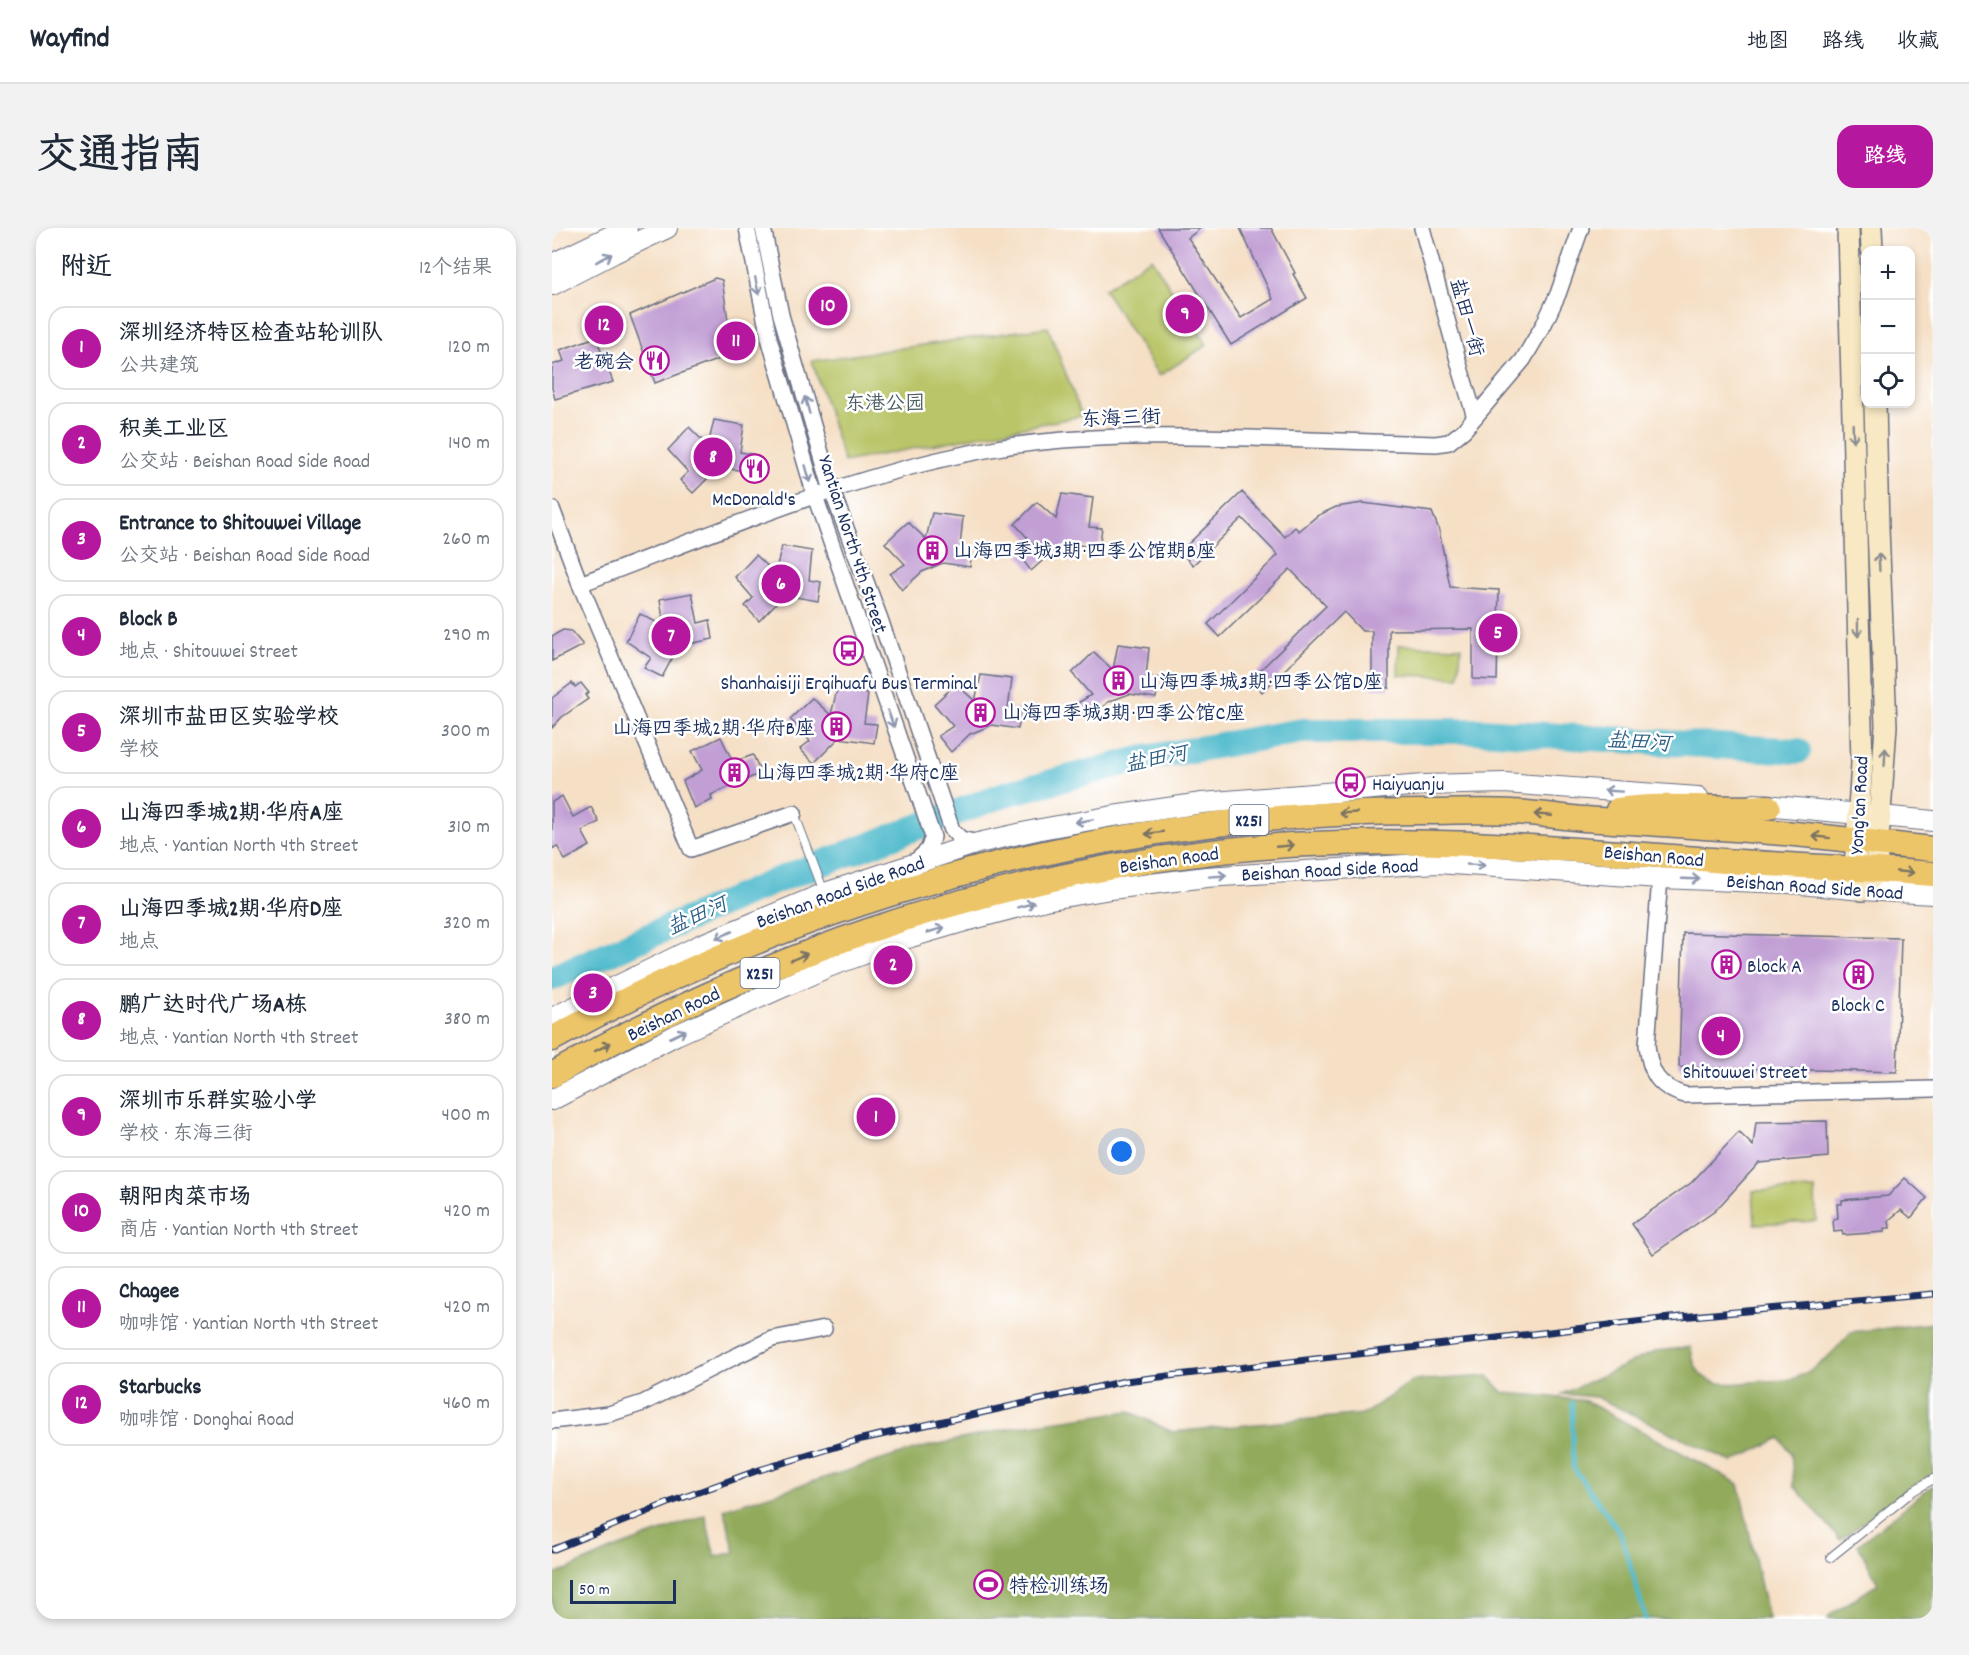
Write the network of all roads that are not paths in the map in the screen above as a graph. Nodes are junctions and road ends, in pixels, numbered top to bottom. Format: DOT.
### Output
graph roads {
  1 [pos="627,228"];
  2 [pos="667,228"];
  3 [pos="747,228"];
  4 [pos="763,228"];
  5 [pos="1422,228"];
  6 [pos="1581,228"];
  7 [pos="1848,228"];
  8 [pos="1871,228"];
  9 [pos="1872,246"];
  10 [pos="552,264"];
  11 [pos="552,285"];
  12 [pos="1875,408"];
  13 [pos="1475,417"];
  14 [pos="832,491"];
  15 [pos="814,496"];
  16 [pos="552,509"];
  17 [pos="580,584"];
  18 [pos="1768,807"];
  19 [pos="794,813"];
  20 [pos="1859,814"];
  21 [pos="1882,815"];
  22 [pos="1570,818"];
  23 [pos="1933,821"];
  24 [pos="1867,842"];
  25 [pos="978,843"];
  26 [pos="1933,849"];
  27 [pos="1437,854"];
  28 [pos="916,861"];
  29 [pos="1933,874"];
  30 [pos="1864,876"];
  31 [pos="1660,878"];
  32 [pos="823,887"];
  33 [pos="1933,894"];
  34 [pos="980,897"];
  35 [pos="969,920"];
  36 [pos="644,991"];
  37 [pos="552,1018"];
  38 [pos="552,1026"];
  39 [pos="552,1039"];
  40 [pos="552,1075"];
  41 [pos="1933,1089"];
  42 [pos="552,1100"];
  43 [pos="824,1329"];
  44 [pos="552,1421"];
  45 [pos="1933,1479"];
  46 [pos="1831,1557"];
  1 -- 10 [label="street"];
  11 -- 2 [label="street, one-way"];
  3 -- 15 [label="street, Yantian North 4th Street, one-way"];
  14 -- 4 [label="street, Yantian North 4th Street, one-way"];
  5 -- 13 [label="street, 盐田一街"];
  6 -- 13 [label="street"];
  7 -- 20 [label="main road, Yong'an Road, one-way"];
  8 -- 9 [label="main road"];
  21 -- 12 [label="main road, Yong'an Road, one-way"];
  13 -- 14 [label="street, 东海三街"];
  14 -- 15 [label="street, 东海三街"];
  14 -- 25 [label="street, Yantian North 4th Street"];
  15 -- 17 [label="street, 东海三街"];
  15 -- 28 [label="street, Yantian North 4th Street, one-way"];
  16 -- 17 [label="street"];
  17 -- 19 [label="street"];
  18 -- 20 [label="street, Beishan Road Side Road"];
  18 -- 22 [label="main road"];
  18 -- 25 [label="street, Beishan Road Side Road, one-way"];
  19 -- 32 [label="lane"];
  20 -- 21 [label="street, Beishan Road Side Road"];
  20 -- 24 [label="main road, Yong'an Road"];
  21 -- 23 [label="street, Beishan Road Side Road"];
  21 -- 24 [label="main road, Yong'an Road"];
  24 -- 22 [label="main road, Beishan Road / X251, one-way"];
  22 -- 36 [label="main road, Beishan Road / X251, one-way"];
  24 -- 26 [label="main road, Beishan Road / X251"];
  24 -- 30 [label="main road, Yong'an Road"];
  25 -- 28 [label="street, Beishan Road Side Road"];
  27 -- 30 [label="main road, Beishan Road / X251"];
  27 -- 31 [label="street, Beishan Road Side Road, one-way"];
  34 -- 27 [label="main road, Beishan Road / X251, one-way"];
  35 -- 27 [label="street, Beishan Road Side Road, one-way"];
  28 -- 32 [label="street, Beishan Road Side Road"];
  30 -- 29 [label="main road, Beishan Road / X251, one-way"];
  31 -- 30 [label="street, Beishan Road Side Road, one-way"];
  30 -- 33 [label="street, Beishan Road Side Road"];
  31 -- 41 [label="street, Shitouwei Street"];
  32 -- 37 [label="street, Beishan Road Side Road, one-way"];
  34 -- 35 [label="street"];
  40 -- 34 [label="main road, Beishan Road / X251, one-way"];
  42 -- 35 [label="street, Beishan Road Side Road, one-way"];
  36 -- 38 [label="main road"];
  36 -- 39 [label="main road, Beishan Road / X251"];
  43 -- 44 [label="street"];
  45 -- 46 [label="lane"];
}
